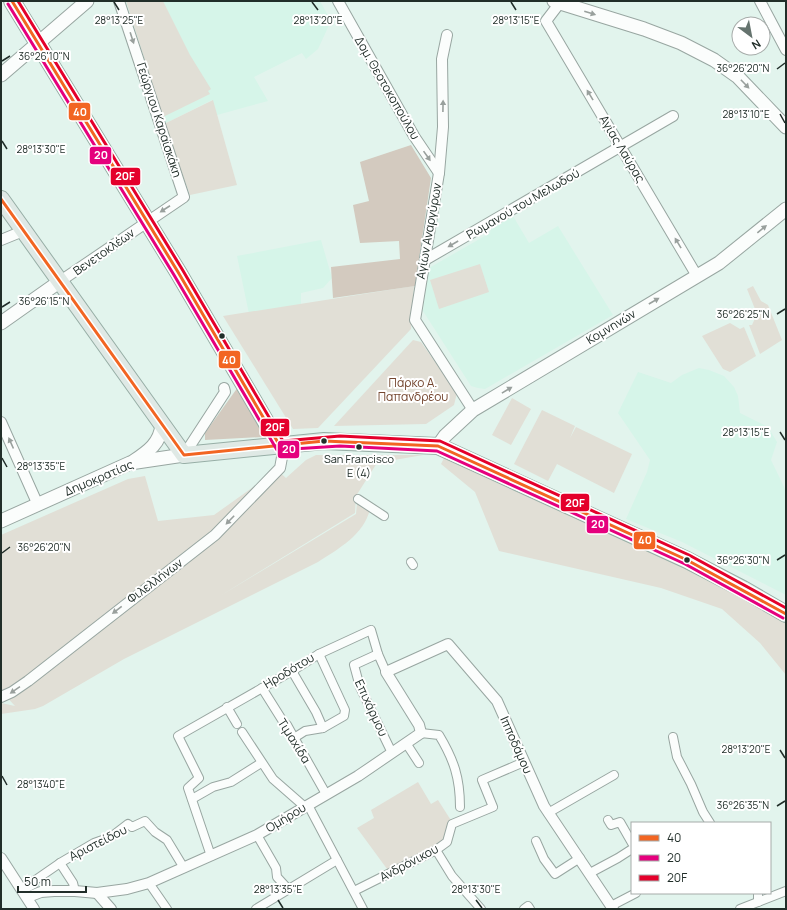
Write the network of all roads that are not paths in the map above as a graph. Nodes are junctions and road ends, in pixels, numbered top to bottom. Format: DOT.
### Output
graph roads {
  1 [pos="12,1"];
  2 [pos="87,1"];
  3 [pos="119,1"];
  4 [pos="338,1"];
  5 [pos="760,1"];
  6 [pos="559,2"];
  7 [pos="447,35"];
  8 [pos="38,44"];
  9 [pos="786,50"];
  10 [pos="1,75"];
  11 [pos="673,116"];
  12 [pos="786,127"];
  13 [pos="620,147"];
  14 [pos="438,171"];
  15 [pos="1,199"];
  16 [pos="786,209"];
  17 [pos="147,222"];
  18 [pos="23,231"];
  19 [pos="1,240"];
  20 [pos="425,260"];
  21 [pos="698,276"];
  22 [pos="59,282"];
  23 [pos="1,323"];
  24 [pos="224,388"];
  25 [pos="473,410"];
  26 [pos="1,422"];
  27 [pos="162,424"];
  28 [pos="280,446"];
  29 [pos="438,446"];
  30 [pos="184,455"];
  31 [pos="130,463"];
  32 [pos="358,499"];
  33 [pos="38,505"];
  34 [pos="384,516"];
  35 [pos="1,521"];
  36 [pos="786,614"];
  37 [pos="318,654"];
  38 [pos="378,654"];
  39 [pos="292,671"];
  40 [pos="386,672"];
  41 [pos="262,688"];
  42 [pos="1,697"];
  43 [pos="227,707"];
  44 [pos="237,724"];
  45 [pos="323,728"];
  46 [pos="242,732"];
  47 [pos="420,733"];
  48 [pos="673,737"];
  49 [pos="294,738"];
  50 [pos="406,743"];
  51 [pos="392,753"];
  52 [pos="524,762"];
  53 [pos="261,763"];
  54 [pos="419,763"];
  55 [pos="614,775"];
  56 [pos="326,794"];
  57 [pos="192,799"];
  58 [pos="306,806"];
  59 [pos="460,807"];
  60 [pos="548,813"];
  61 [pos="608,820"];
  62 [pos="709,822"];
  63 [pos="257,835"];
  64 [pos="536,841"];
  65 [pos="631,841"];
  66 [pos="631,849"];
  67 [pos="436,850"];
  68 [pos="211,856"];
  69 [pos="1,858"];
  70 [pos="580,858"];
  71 [pos="337,860"];
  72 [pos="60,863"];
  73 [pos="184,868"];
  74 [pos="590,873"];
  75 [pos="149,883"];
  76 [pos="288,889"];
  77 [pos="75,891"];
  78 [pos="354,891"];
  79 [pos="786,891"];
  80 [pos="97,893"];
  81 [pos="25,894"];
  82 [pos="634,894"];
  83 [pos="758,894"];
  84 [pos="758,902"];
  85 [pos="612,907"];
  86 [pos="34,909"];
  87 [pos="111,909"];
  88 [pos="167,909"];
  89 [pos="256,909"];
  90 [pos="363,909"];
  91 [pos="481,909"];
  92 [pos="524,909"];
  93 [pos="530,909"];
  94 [pos="740,909"];
  1 -- 8 [label="main road"];
  2 -- 8 [label="street"];
  3 -- 17 [label="street, Γεώργιου Καραϊσκάκη, one-way"];
  4 -- 14 [label="street, Δομ. Θεοτοκοπούλου, one-way"];
  5 -- 9 [label="street"];
  6 -- 12 [label="street, one-way"];
  13 -- 6 [label="street, Αγίας Λαύρας, one-way"];
  14 -- 7 [label="street, Αγίων Αναργύρων, one-way"];
  8 -- 10 [label="street"];
  8 -- 17 [label="main road"];
  11 -- 13 [label="street, Ρωμανού του Μελωδού"];
  13 -- 20 [label="street, Ρωμανού του Μελωδού, one-way"];
  21 -- 13 [label="street, Αγίας Λαύρας, one-way"];
  14 -- 20 [label="street, Αγίων Αναργύρων"];
  15 -- 18 [label="main road"];
  21 -- 16 [label="street, Κομνηνών, one-way"];
  17 -- 22 [label="street, Βενετοκλέων"];
  17 -- 28 [label="main road"];
  18 -- 19 [label="street"];
  18 -- 22 [label="main road"];
  20 -- 25 [label="street, Αγίων Αναργύρων"];
  25 -- 21 [label="street, Κομνηνών, one-way"];
  22 -- 23 [label="street, Βενετοκλέων"];
  22 -- 27 [label="main road"];
  24 -- 30 [label="street"];
  25 -- 29 [label="street, Κομνηνών"];
  33 -- 26 [label="street, one-way"];
  27 -- 30 [label="main road"];
  27 -- 31 [label="street"];
  28 -- 29 [label="main road, Δημοκρατίας"];
  28 -- 30 [label="main road, Δημοκρατίας"];
  28 -- 42 [label="street, Φιλελλήνων, one-way"];
  29 -- 36 [label="main road, Δημοκρατίας"];
  30 -- 31 [label="street, Δημοκρατίας"];
  31 -- 33 [label="street, Δημοκρατίας"];
  32 -- 34 [label="street"];
  33 -- 35 [label="street, Δημοκρατίας"];
  37 -- 38 [label="street, Ηροδότου"];
  37 -- 39 [label="street, Ηροδότου"];
  37 -- 45 [label="street"];
  38 -- 40 [label="street"];
  38 -- 51 [label="street, Επιχάρμου"];
  39 -- 41 [label="street, Ηροδότου"];
  39 -- 45 [label="street"];
  40 -- 47 [label="street"];
  40 -- 52 [label="street, Ιπποδάμου"];
  41 -- 43 [label="street, Ηροδότου"];
  41 -- 49 [label="street, Τιμαχίδα"];
  43 -- 44 [label="street"];
  43 -- 57 [label="street, Ηροδότου"];
  45 -- 49 [label="street"];
  46 -- 53 [label="street"];
  47 -- 50 [label="street, Ομήρου"];
  47 -- 59 [label="street"];
  48 -- 62 [label="street"];
  49 -- 56 [label="street, Τιμαχίδα"];
  50 -- 51 [label="street, Ομήρου"];
  50 -- 54 [label="street"];
  51 -- 56 [label="street, Ομήρου"];
  52 -- 60 [label="street, Ιπποδάμου"];
  52 -- 67 [label="street, Ανδρόνικου"];
  53 -- 57 [label="street"];
  53 -- 58 [label="street"];
  55 -- 60 [label="street"];
  56 -- 58 [label="street, Ομήρου"];
  57 -- 68 [label="street"];
  58 -- 63 [label="street, Ομήρου"];
  58 -- 71 [label="street"];
  60 -- 70 [label="street, Ιπποδάμου"];
  61 -- 65 [label="street"];
  63 -- 68 [label="street, Ομήρου"];
  63 -- 76 [label="street"];
  64 -- 70 [label="street"];
  66 -- 74 [label="street"];
  67 -- 78 [label="street, Ανδρόνικου"];
  67 -- 91 [label="street"];
  68 -- 73 [label="street, Ομήρου"];
  69 -- 81 [label="street"];
  70 -- 74 [label="street, Ιπποδάμου"];
  71 -- 76 [label="street"];
  71 -- 78 [label="street"];
  72 -- 73 [label="street, Αριστείδου"];
  72 -- 77 [label="street"];
  72 -- 81 [label="street, Αριστείδου"];
  73 -- 75 [label="street, Ομήρου"];
  74 -- 85 [label="street, Ιπποδάμου"];
  75 -- 80 [label="street, Ομήρου"];
  75 -- 88 [label="street"];
  76 -- 89 [label="street"];
  77 -- 80 [label="street, Ομήρου"];
  77 -- 81 [label="street, Ομήρου"];
  78 -- 90 [label="street"];
  79 -- 84 [label="street"];
  80 -- 87 [label="street"];
  81 -- 86 [label="street"];
  82 -- 85 [label="street"];
  83 -- 84 [label="street"];
  84 -- 94 [label="street"];
  92 -- 93 [label="street"];
}
